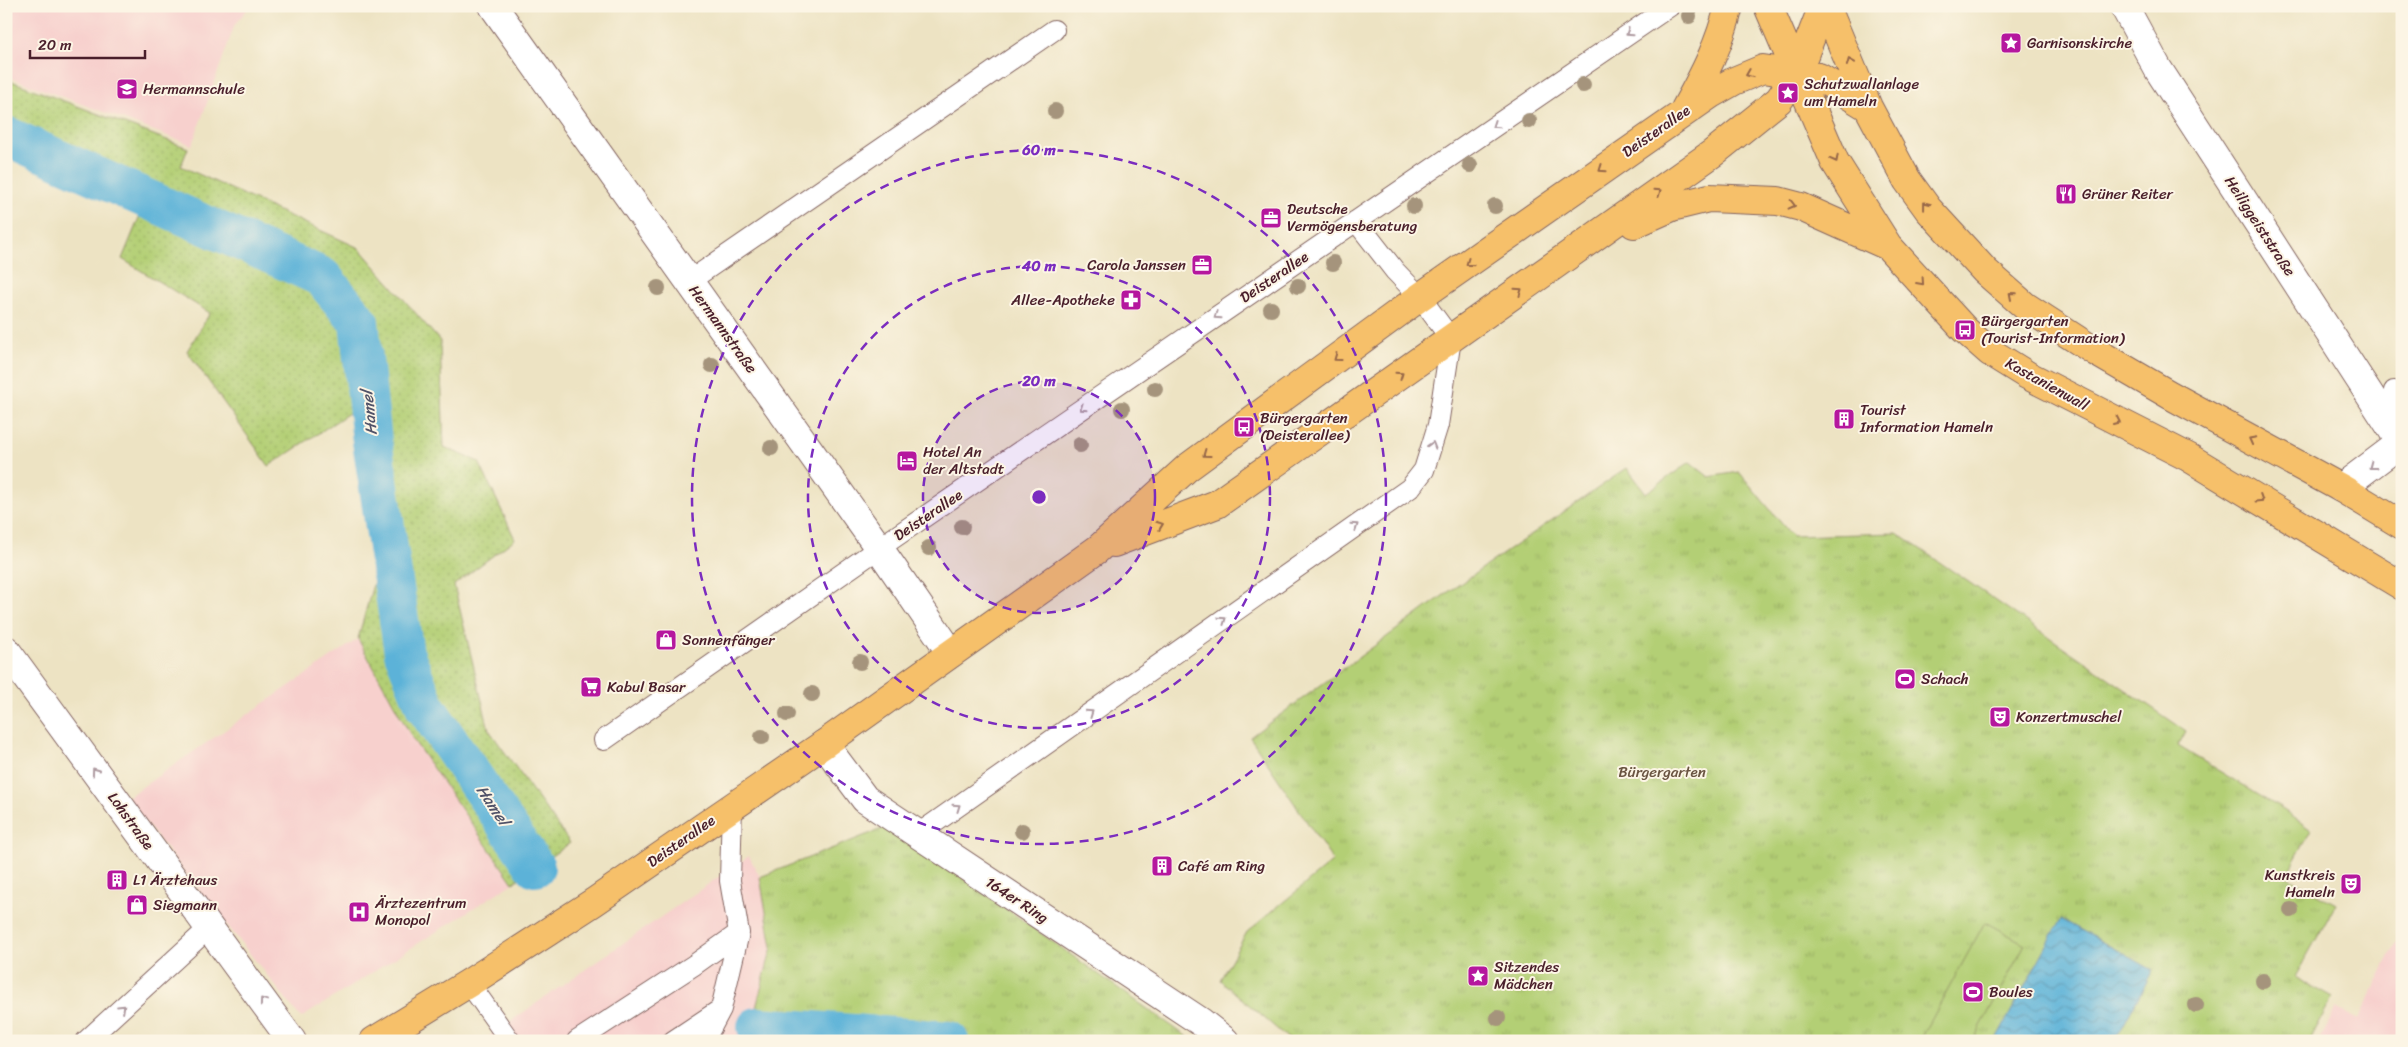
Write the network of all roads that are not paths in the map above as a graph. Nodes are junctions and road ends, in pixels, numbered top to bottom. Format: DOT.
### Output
graph roads {
  1 [pos="493,6"];
  2 [pos="1670,6"];
  3 [pos="1729,6"];
  4 [pos="1768,6"];
  5 [pos="2124,6"];
  6 [pos="1830,8"];
  7 [pos="1054,30"];
  8 [pos="1797,73"];
  9 [pos="1868,107"];
  10 [pos="1684,111"];
  11 [pos="1356,221"];
  12 [pos="1888,246"];
  13 [pos="1575,250"];
  14 [pos="688,282"];
  15 [pos="1420,297"];
  16 [pos="1451,339"];
  17 [pos="2394,391"];
  18 [pos="2402,414"];
  19 [pos="2401,443"];
  20 [pos="2341,488"];
  21 [pos="2402,525"];
  22 [pos="879,548"];
  23 [pos="1098,549"];
  24 [pos="2402,586"];
  25 [pos="6,650"];
  26 [pos="951,653"];
  27 [pos="604,740"];
  28 [pos="824,744"];
  29 [pos="732,805"];
  30 [pos="917,835"];
  31 [pos="209,928"];
  32 [pos="739,933"];
  33 [pos="469,983"];
  34 [pos="721,1009"];
  35 [pos="378,1040"];
  36 [pos="86,1041"];
  37 [pos="292,1041"];
  38 [pos="510,1041"];
  39 [pos="577,1041"];
  40 [pos="673,1041"];
  41 [pos="704,1041"];
  42 [pos="1225,1041"];
  1 -- 14 [label="street, Hermannstraße"];
  2 -- 11 [label="lane, Deisterallee, one-way"];
  3 -- 10 [label="main road"];
  4 -- 8 [label="main road, Kastanienwall"];
  5 -- 19 [label="street, Heiliggeiststraße"];
  6 -- 8 [label="main road, Deisterallee"];
  9 -- 6 [label="main road, one-way"];
  7 -- 14 [label="lane"];
  8 -- 9 [label="main road, Deisterallee"];
  8 -- 10 [label="main road, Deisterallee, one-way"];
  8 -- 12 [label="main road, Kastanienwall, one-way"];
  13 -- 8 [label="main road, Deisterallee, one-way"];
  20 -- 9 [label="main road, one-way"];
  10 -- 15 [label="main road, Deisterallee, one-way"];
  11 -- 15 [label="lane"];
  11 -- 22 [label="lane, Deisterallee, one-way"];
  13 -- 12 [label="main road, one-way"];
  12 -- 24 [label="main road, Kastanienwall, one-way"];
  16 -- 13 [label="main road, Deisterallee, one-way"];
  14 -- 22 [label="street, Hermannstraße"];
  15 -- 16 [label="lane"];
  15 -- 23 [label="main road, Deisterallee, one-way"];
  23 -- 16 [label="main road, Deisterallee, one-way"];
  30 -- 16 [label="lane, one-way"];
  17 -- 18 [label="lane"];
  19 -- 20 [label="street, one-way"];
  20 -- 21 [label="main road"];
  22 -- 26 [label="street, Hermannstraße"];
  22 -- 27 [label="lane, Deisterallee"];
  23 -- 26 [label="main road, Deisterallee"];
  31 -- 25 [label="street, Lohstraße, one-way"];
  26 -- 28 [label="main road, Deisterallee"];
  28 -- 29 [label="main road, Deisterallee"];
  28 -- 30 [label="street, 164er Ring"];
  29 -- 32 [label="lane"];
  29 -- 33 [label="main road, Deisterallee"];
  30 -- 42 [label="street, 164er Ring"];
  36 -- 31 [label="lane, one-way"];
  37 -- 31 [label="street, Lohstraße, one-way"];
  32 -- 34 [label="lane"];
  32 -- 39 [label="lane"];
  33 -- 35 [label="main road, Deisterallee"];
  33 -- 38 [label="lane"];
  34 -- 40 [label="lane"];
  34 -- 41 [label="lane"];
}
